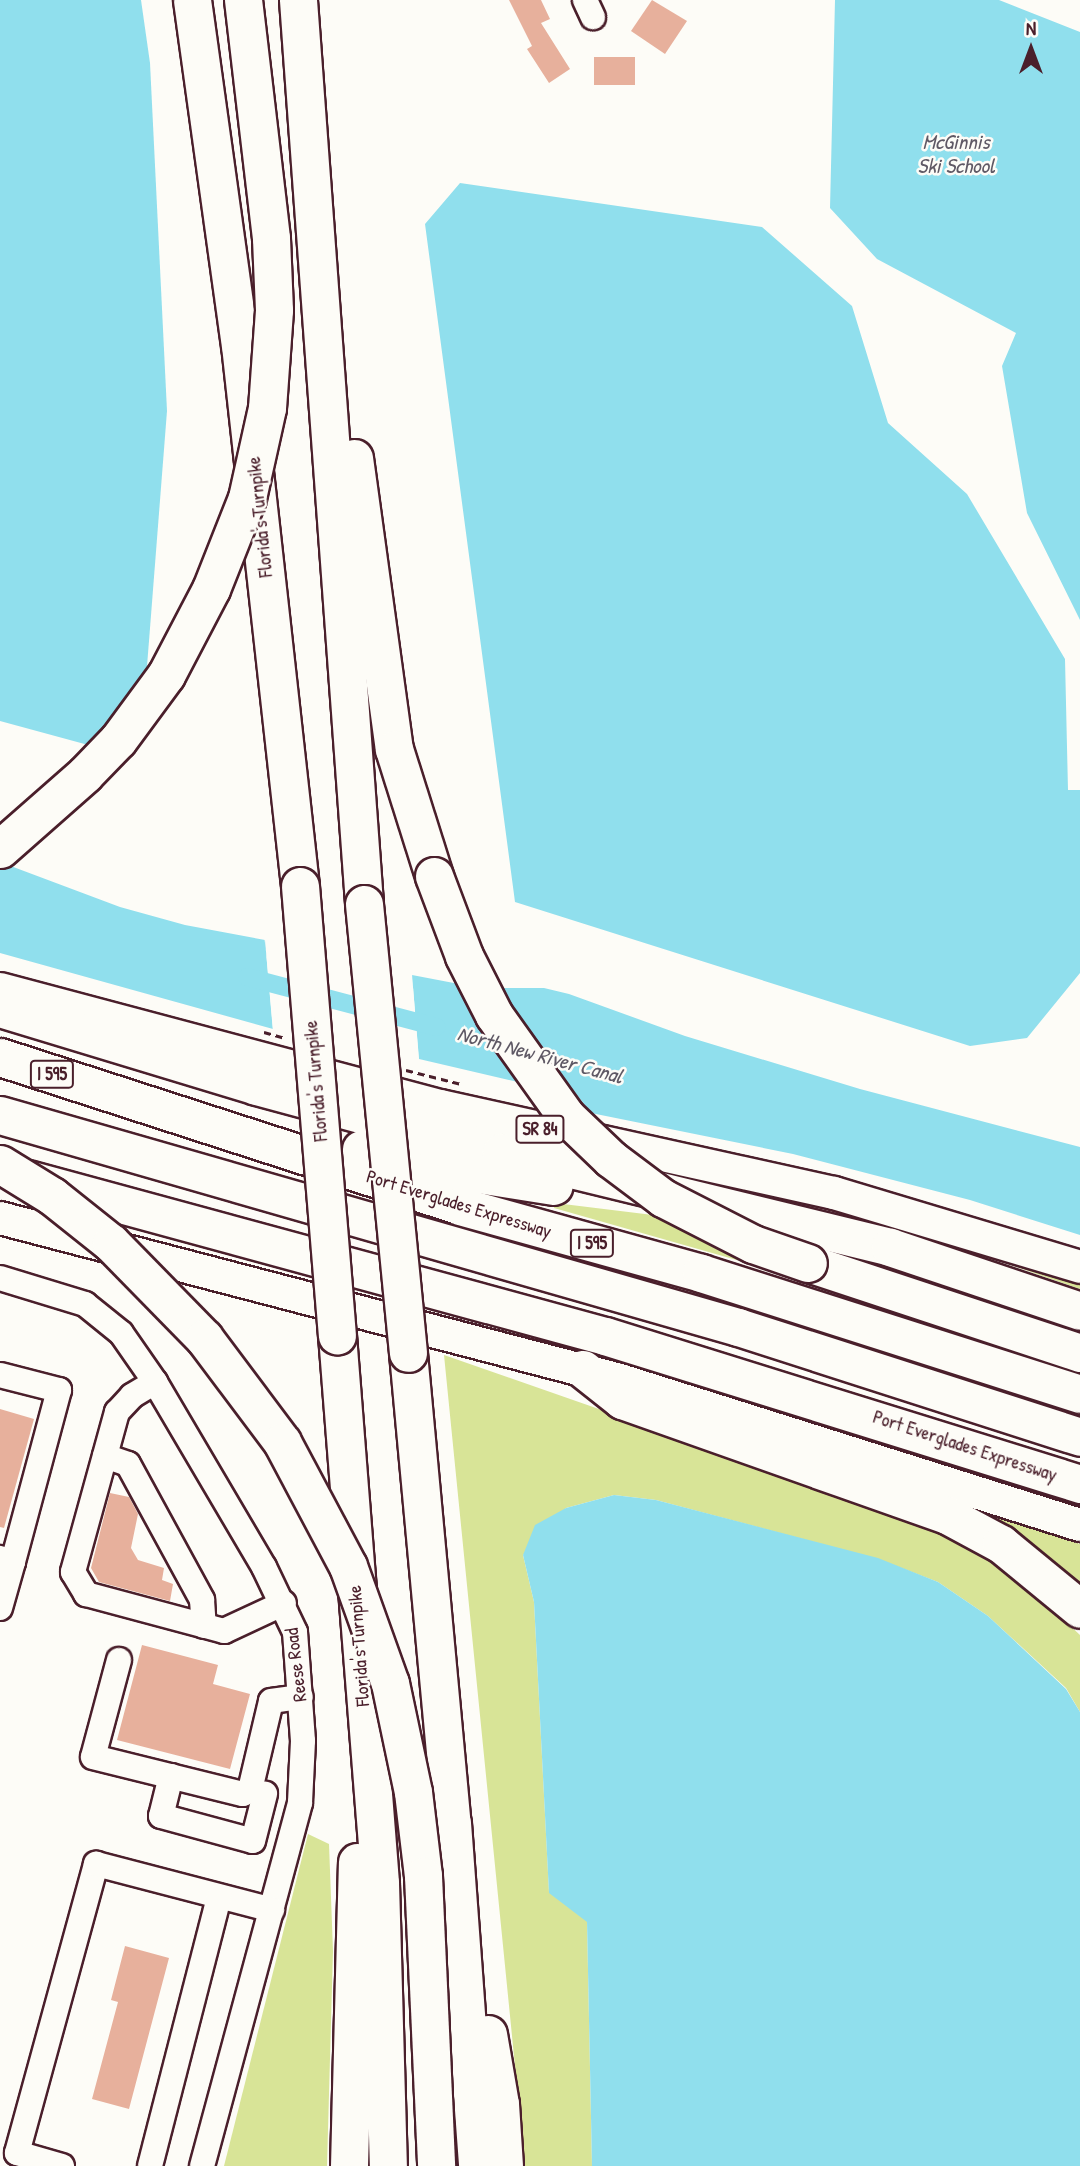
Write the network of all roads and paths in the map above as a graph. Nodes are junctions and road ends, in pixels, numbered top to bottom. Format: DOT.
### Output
graph roads {
  1 [pos="192,0"];
  2 [pos="243,0"];
  3 [pos="298,0"];
  4 [pos="317,233"];
  5 [pos="0,849"];
  6 [pos="0,989"];
  7 [pos="0,1008"];
  8 [pos="0,1057"];
  9 [pos="104,1091"];
  10 [pos="0,1115"];
  11 [pos="0,1164"];
  12 [pos="0,1172"];
  13 [pos="659,1192"];
  14 [pos="0,1219"];
  15 [pos="1080,1267"];
  16 [pos="0,1278"];
  17 [pos="1080,1311"];
  18 [pos="1080,1353"];
  19 [pos="583,1369"];
  20 [pos="0,1375"];
  21 [pos="155,1382"];
  22 [pos="1080,1394"];
  23 [pos="1080,1437"];
  24 [pos="105,1457"];
  25 [pos="1080,1484"];
  26 [pos="1080,1525"];
  27 [pos="7,1560"];
  28 [pos="284,1604"];
  29 [pos="0,1608"];
  30 [pos="1080,1609"];
  31 [pos="204,1626"];
  32 [pos="119,1660"];
  33 [pos="301,1697"];
  34 [pos="171,1776"];
  35 [pos="369,1785"];
  36 [pos="258,1792"];
  37 [pos="300,1803"];
  38 [pos="452,1823"];
  39 [pos="219,1897"];
  40 [pos="272,1910"];
  41 [pos="8,2150"];
  42 [pos="62,2166"];
  43 [pos="150,2166"];
  44 [pos="202,2166"];
  45 [pos="349,2166"];
  46 [pos="388,2166"];
  47 [pos="436,2166"];
  48 [pos="477,2166"];
  49 [pos="504,2166"];
  1 -- 35 [label="highway, Florida's Turnpike, bridge"];
  2 -- 5 [label="highway, bridge"];
  3 -- 4 [label="highway"];
  4 -- 18 [label="highway, bridge"];
  4 -- 38 [label="highway, bridge"];
  6 -- 15 [label="main road, SR 84"];
  7 -- 13 [label="highway"];
  8 -- 9 [label="highway, Port Everglades Expressway / I 595"];
  9 -- 13 [label="highway"];
  9 -- 22 [label="highway, Port Everglades Expressway / I 595"];
  10 -- 23 [label="highway"];
  11 -- 47 [label="highway, bridge"];
  12 -- 25 [label="highway, Port Everglades Expressway"];
  13 -- 17 [label="highway"];
  14 -- 19 [label="main road"];
  16 -- 21 [label="street, Reese Road"];
  19 -- 26 [label="main road"];
  19 -- 30 [label="highway"];
  20 -- 27 [label="street"];
  21 -- 24 [label="street"];
  21 -- 28 [label="street, Reese Road"];
  24 -- 31 [label="street"];
  24 -- 31 [label="street"];
  27 -- 29 [label="street"];
  28 -- 31 [label="street"];
  28 -- 33 [label="street, Reese Road"];
  32 -- 34 [label="street"];
  33 -- 36 [label="street"];
  33 -- 37 [label="street, Reese Road"];
  34 -- 36 [label="street"];
  34 -- 36 [label="street"];
  35 -- 45 [label="highway"];
  35 -- 46 [label="highway, Florida's Turnpike"];
  36 -- 37 [label="street"];
  37 -- 40 [label="street, Reese Road"];
  38 -- 48 [label="highway"];
  38 -- 49 [label="highway"];
  39 -- 40 [label="street"];
  39 -- 41 [label="street"];
  39 -- 43 [label="street"];
  40 -- 44 [label="street, Reese Road"];
  41 -- 42 [label="street"];
}
